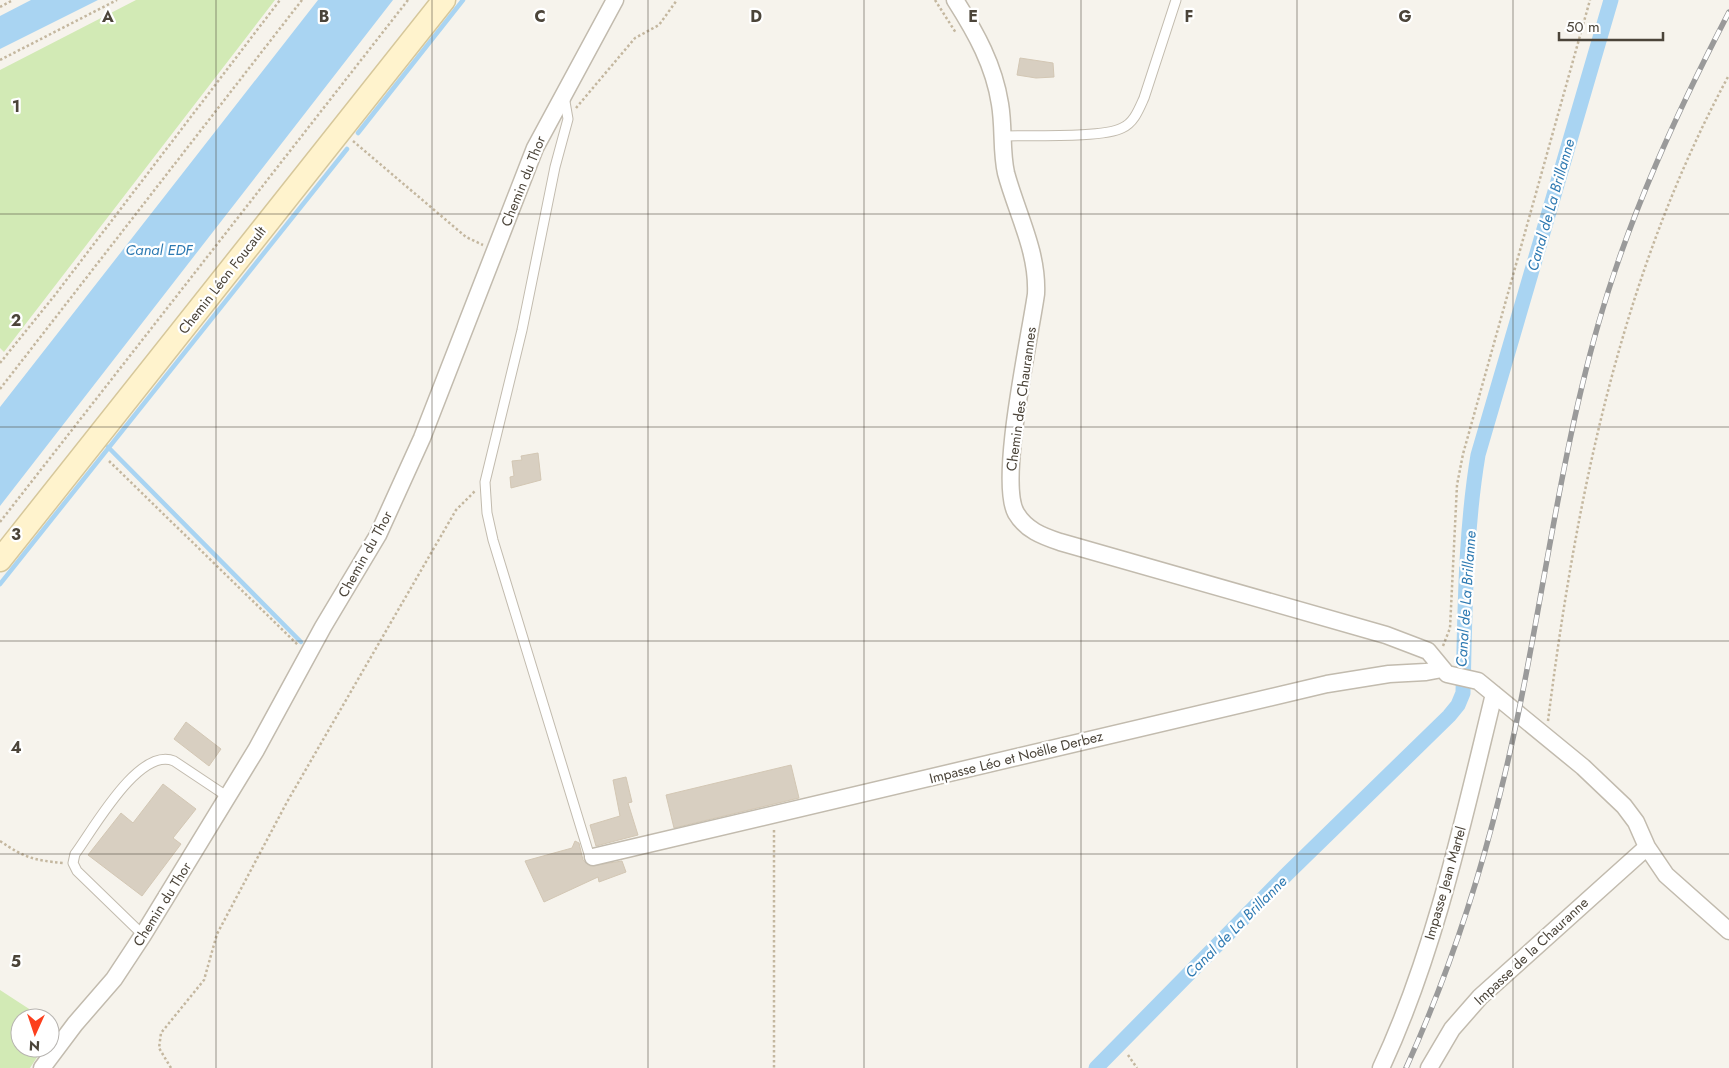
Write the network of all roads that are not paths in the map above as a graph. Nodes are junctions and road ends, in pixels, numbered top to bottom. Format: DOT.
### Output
graph roads {
  1 [pos="444,0"];
  2 [pos="614,0"];
  3 [pos="955,0"];
  4 [pos="1176,0"];
  5 [pos="564,96"];
  6 [pos="1003,136"];
  7 [pos="0,560"];
  8 [pos="1438,662"];
  9 [pos="1494,694"];
  10 [pos="228,797"];
  11 [pos="1647,847"];
  12 [pos="593,857"];
  13 [pos="1729,931"];
  14 [pos="143,935"];
  15 [pos="42,1068"];
  16 [pos="1381,1068"];
  17 [pos="1430,1068"];
  1 -- 7 [label="main road, Chemin Léon Foucault"];
  2 -- 5 [label="street, Chemin du Thor"];
  3 -- 6 [label="street, Chemin des Chaurannes"];
  4 -- 6 [label="lane"];
  5 -- 10 [label="street, Chemin du Thor"];
  5 -- 12 [label="lane"];
  6 -- 8 [label="street, Chemin des Chaurannes"];
  8 -- 9 [label="street, Chemin des Chaurannes"];
  8 -- 12 [label="street, Impasse Léo et Noëlle Derbez"];
  9 -- 11 [label="street, Chemin des Chaurannes"];
  9 -- 16 [label="street, Impasse Jean Martel"];
  10 -- 14 [label="street, Chemin du Thor"];
  10 -- 14 [label="lane"];
  11 -- 13 [label="street"];
  11 -- 17 [label="street, Impasse de la Chauranne"];
  14 -- 15 [label="street, Chemin du Thor"];
}
